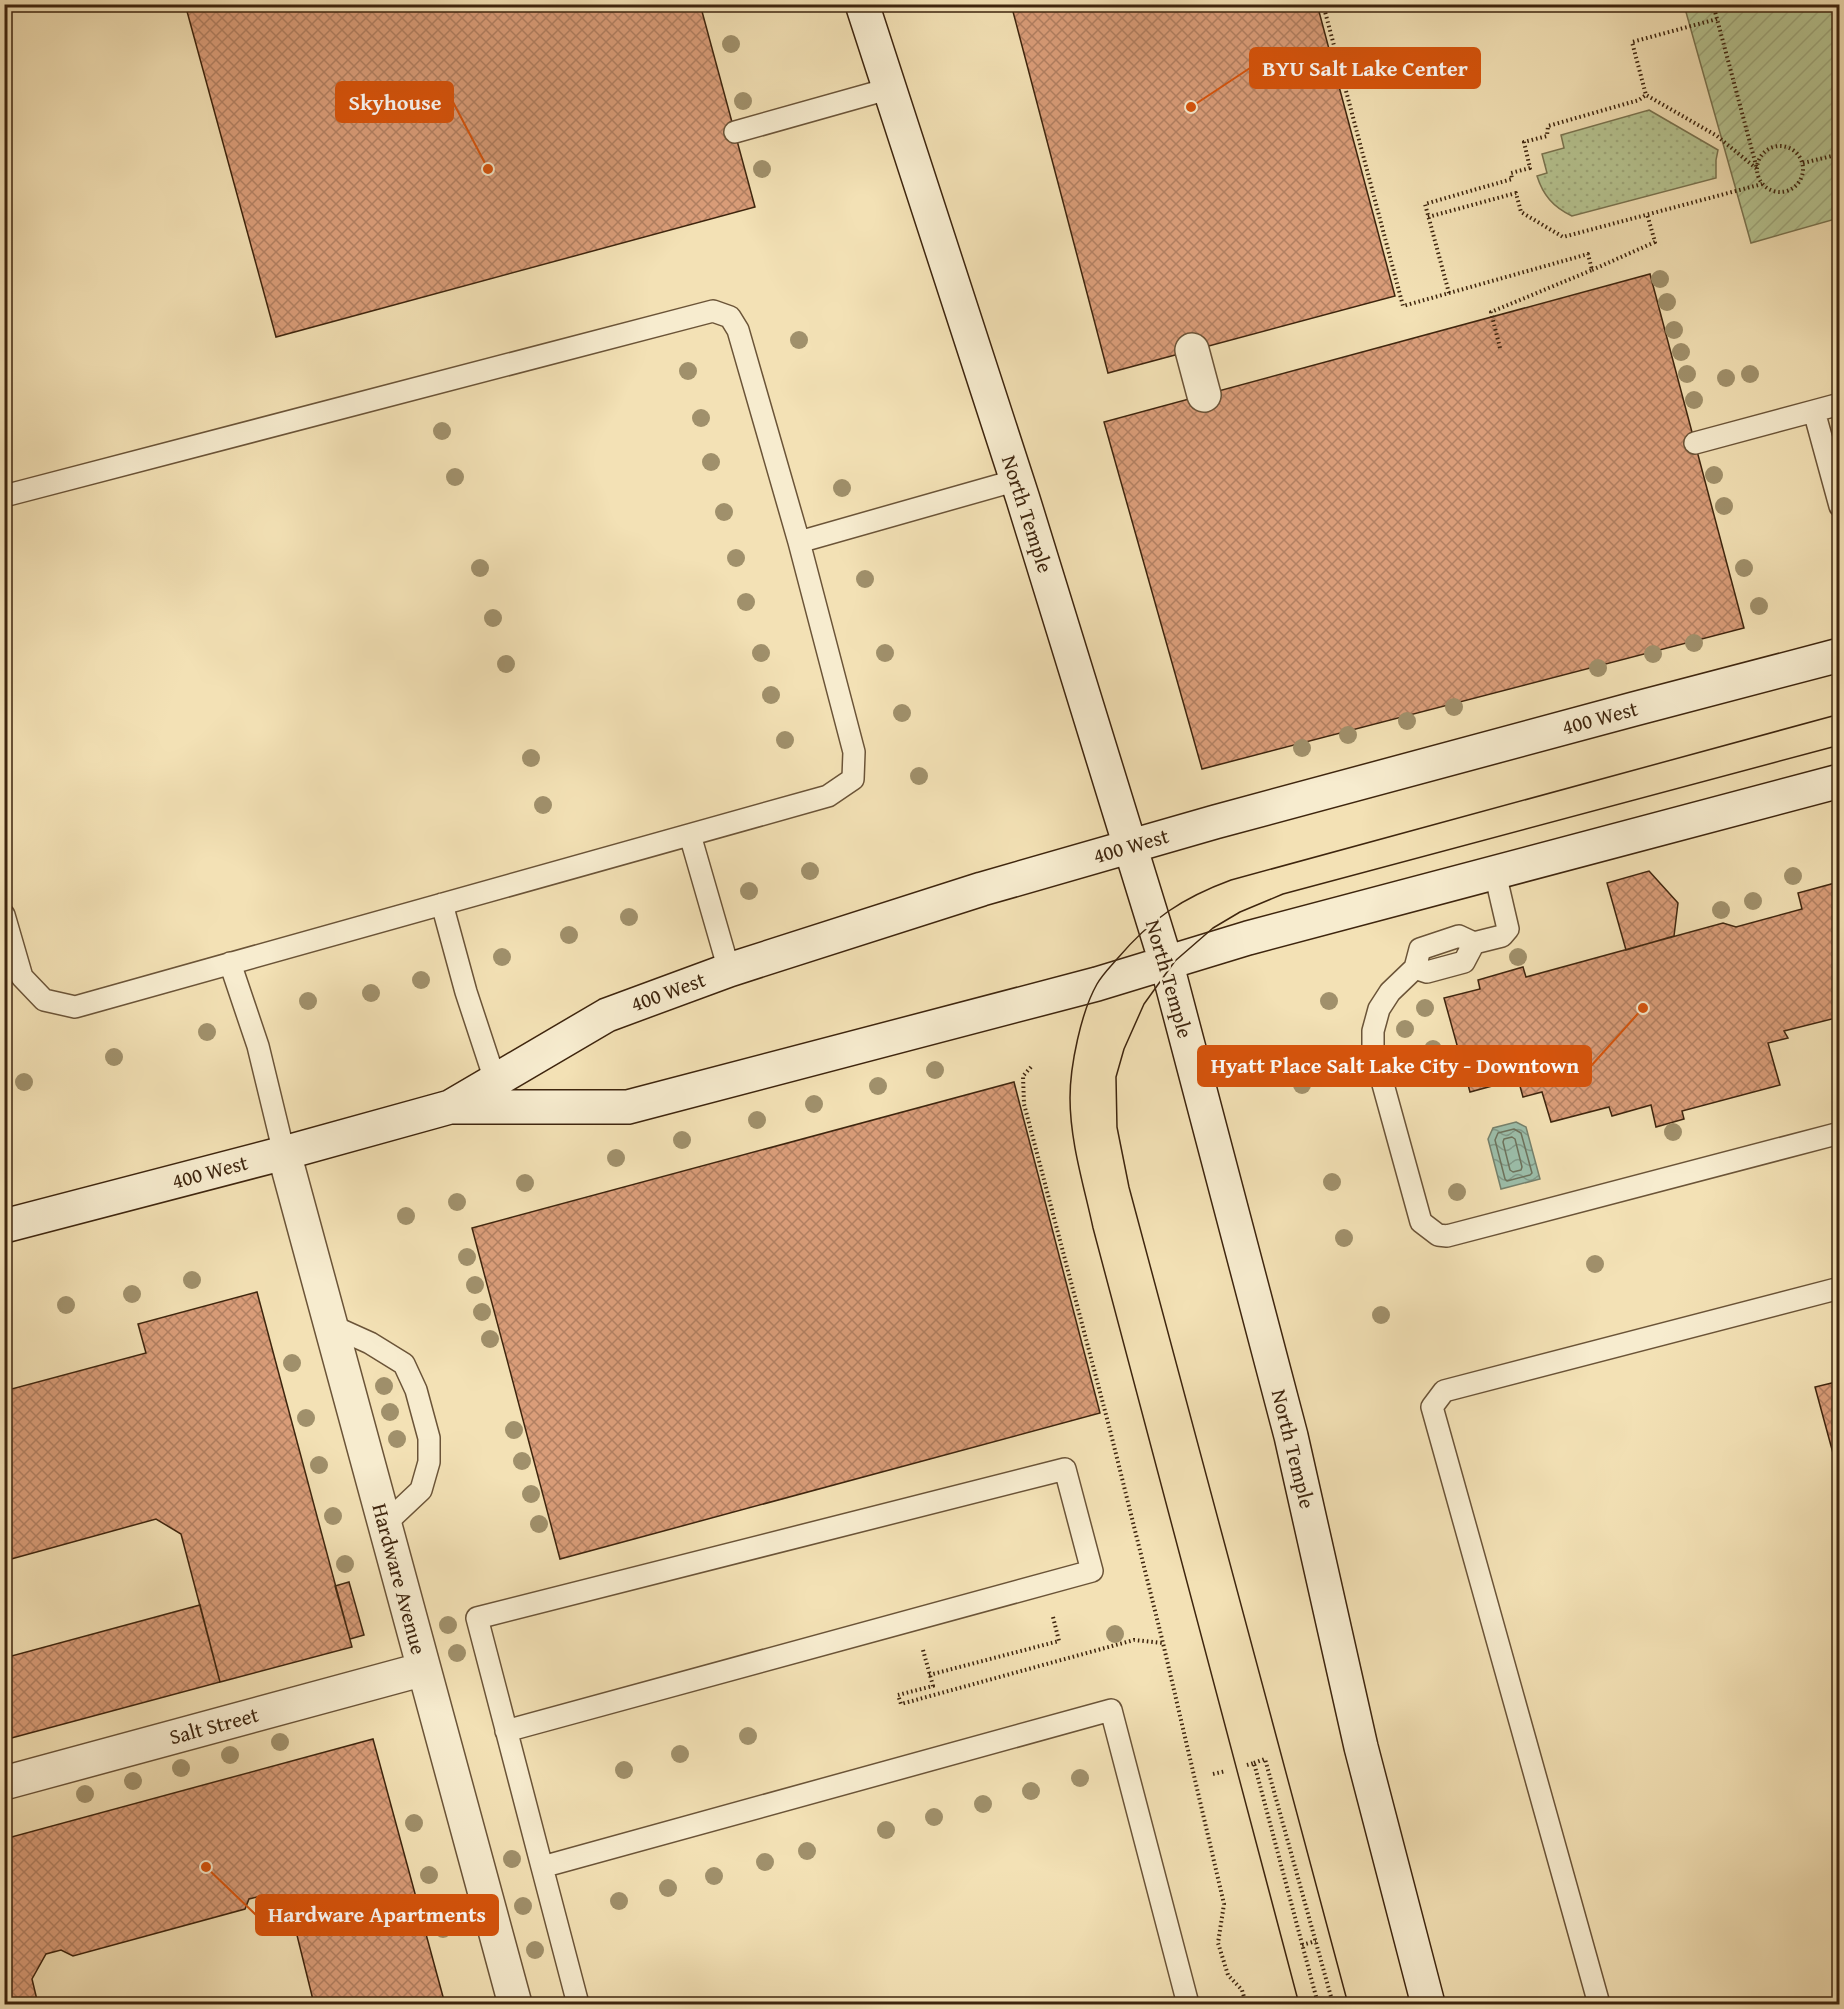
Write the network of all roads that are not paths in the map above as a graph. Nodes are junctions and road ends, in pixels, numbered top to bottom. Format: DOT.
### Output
graph roads {
  1 [pos="861,4"];
  2 [pos="888,89"];
  3 [pos="735,132"];
  4 [pos="1192,350"];
  5 [pos="1204,395"];
  6 [pos="1839,404"];
  7 [pos="1814,411"];
  8 [pos="1695,443"];
  9 [pos="1017,480"];
  10 [pos="4,496"];
  11 [pos="1839,506"];
  12 [pos="799,542"];
  13 [pos="1839,655"];
  14 [pos="1839,781"];
  15 [pos="690,835"];
  16 [pos="1130,846"];
  17 [pos="1495,873"];
  18 [pos="442,904"];
  19 [pos="4,915"];
  20 [pos="230,963"];
  21 [pos="1166,963"];
  22 [pos="729,970"];
  23 [pos="495,1080"];
  24 [pos="450,1107"];
  25 [pos="1839,1133"];
  26 [pos="284,1153"];
  27 [pos="4,1226"];
  28 [pos="1839,1288"];
  29 [pos="330,1324"];
  30 [pos="385,1524"];
  31 [pos="424,1669"];
  32 [pos="506,1731"];
  33 [pos="4,1783"];
  34 [pos="542,1867"];
  35 [pos="514,2004"];
  36 [pos="578,2004"];
  37 [pos="1188,2004"];
  38 [pos="1428,2004"];
  39 [pos="1599,2004"];
  1 -- 2 [label="street, North Temple"];
  2 -- 3 [label="lane"];
  2 -- 9 [label="street, North Temple"];
  4 -- 5 [label="street"];
  6 -- 7 [label="lane"];
  7 -- 8 [label="lane"];
  7 -- 11 [label="lane"];
  9 -- 12 [label="lane"];
  9 -- 16 [label="street, North Temple"];
  10 -- 12 [label="lane"];
  12 -- 15 [label="lane"];
  13 -- 16 [label="street, 400 West"];
  14 -- 17 [label="street, 400 West"];
  15 -- 18 [label="lane"];
  15 -- 22 [label="lane"];
  16 -- 21 [label="street, North Temple"];
  16 -- 22 [label="street, 400 West"];
  17 -- 21 [label="street, 400 West"];
  17 -- 25 [label="lane"];
  18 -- 20 [label="lane"];
  18 -- 23 [label="lane"];
  19 -- 20 [label="lane"];
  20 -- 26 [label="lane"];
  21 -- 24 [label="street, 400 West"];
  21 -- 38 [label="street, North Temple"];
  22 -- 23 [label="street, 400 West"];
  23 -- 24 [label="street, 400 West"];
  24 -- 26 [label="street, 400 West"];
  26 -- 27 [label="street, 400 West"];
  26 -- 29 [label="street, Hardware Avenue"];
  28 -- 39 [label="lane"];
  29 -- 30 [label="street, Hardware Avenue"];
  29 -- 30 [label="lane"];
  30 -- 31 [label="street, Hardware Avenue"];
  31 -- 33 [label="street, Salt Street"];
  31 -- 35 [label="street, Hardware Avenue"];
  32 -- 32 [label="lane"];
  32 -- 34 [label="lane"];
  34 -- 36 [label="lane"];
  34 -- 37 [label="lane"];
}
